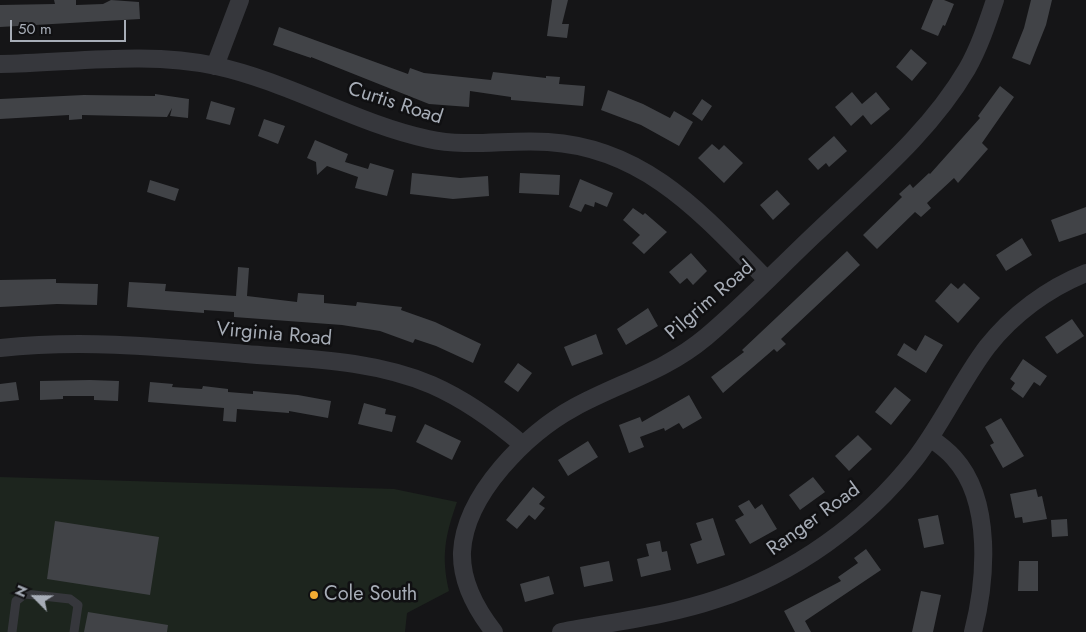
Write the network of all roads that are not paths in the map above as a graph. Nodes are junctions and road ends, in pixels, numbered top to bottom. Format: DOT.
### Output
graph roads {
  1 [pos="240,0"];
  2 [pos="995,0"];
  3 [pos="0,64"];
  4 [pos="215,66"];
  5 [pos="1086,273"];
  6 [pos="767,280"];
  7 [pos="0,348"];
  8 [pos="930,438"];
  9 [pos="523,446"];
  10 [pos="15,632"];
  11 [pos="74,632"];
  12 [pos="494,632"];
  13 [pos="561,632"];
  14 [pos="973,632"];
  1 -- 4 [label="street"];
  2 -- 6 [label="street, Pilgrim Road"];
  3 -- 4 [label="street, Curtis Road"];
  4 -- 6 [label="street, Curtis Road"];
  5 -- 8 [label="street, Ranger Road"];
  6 -- 9 [label="street, Pilgrim Road"];
  7 -- 9 [label="street, Virginia Road"];
  8 -- 13 [label="street, Ranger Road"];
  8 -- 14 [label="street"];
  9 -- 12 [label="street, Pilgrim Road"];
  10 -- 11 [label="lane"];
}
